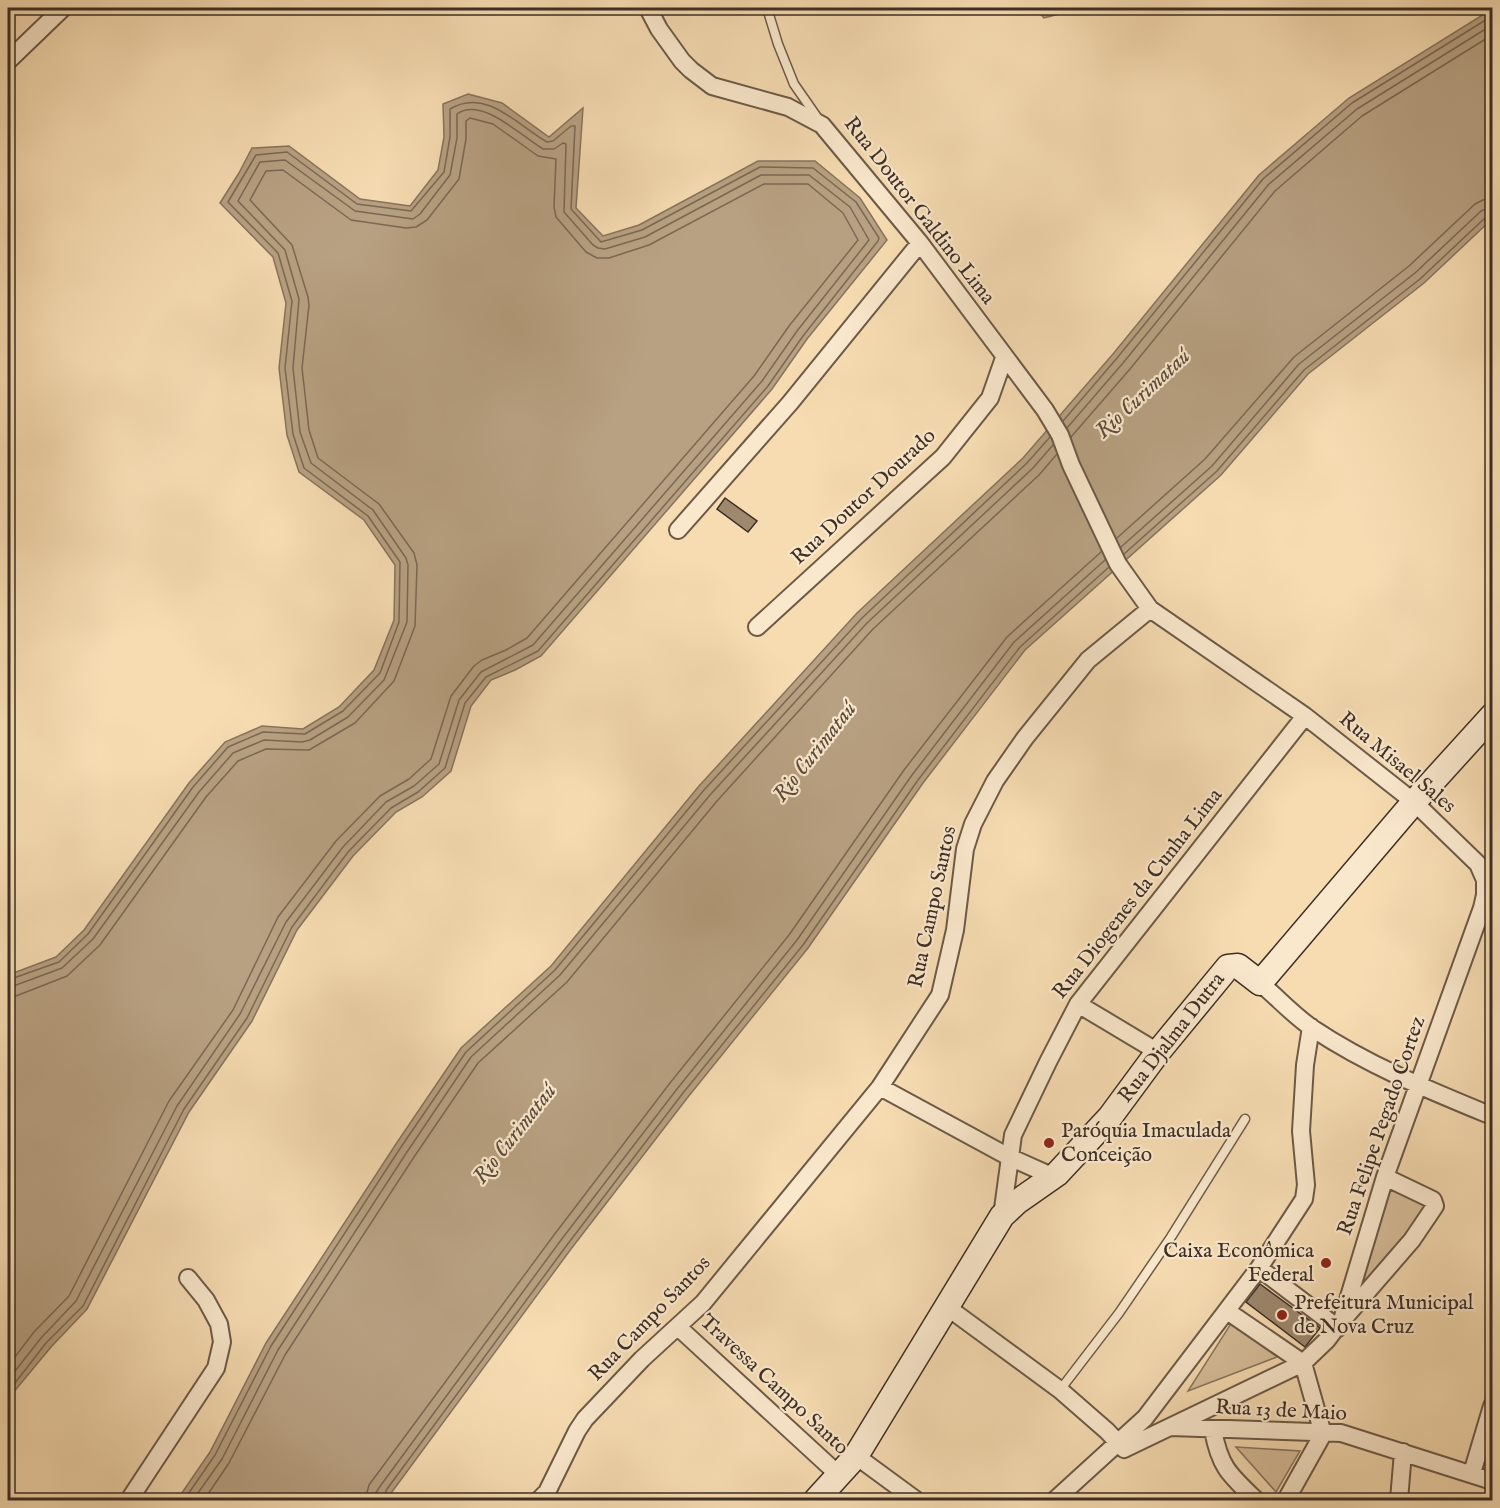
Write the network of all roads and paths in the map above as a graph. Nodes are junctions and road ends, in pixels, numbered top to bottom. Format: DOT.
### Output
graph roads {
  1 [pos="63,8"];
  2 [pos="648,8"];
  3 [pos="767,8"];
  4 [pos="8,62"];
  5 [pos="822,125"];
  6 [pos="920,243"];
  7 [pos="1004,358"];
  8 [pos="678,530"];
  9 [pos="1150,609"];
  10 [pos="757,627"];
  11 [pos="1305,716"];
  12 [pos="1492,717"];
  13 [pos="1414,802"];
  14 [pos="1483,873"];
  15 [pos="1260,983"];
  16 [pos="1078,1004"];
  17 [pos="1311,1027"];
  18 [pos="1158,1052"];
  19 [pos="1418,1086"];
  20 [pos="880,1087"];
  21 [pos="1492,1116"];
  22 [pos="1245,1119"];
  23 [pos="1009,1157"];
  24 [pos="1054,1177"];
  25 [pos="1385,1177"];
  26 [pos="1002,1216"];
  27 [pos="1259,1268"];
  28 [pos="188,1278"];
  29 [pos="947,1307"];
  30 [pos="1227,1311"];
  31 [pos="1340,1324"];
  32 [pos="678,1327"];
  33 [pos="1303,1363"];
  34 [pos="1060,1390"];
  35 [pos="1492,1406"];
  36 [pos="1169,1427"];
  37 [pos="1213,1430"];
  38 [pos="1323,1434"];
  39 [pos="1121,1446"];
  40 [pos="1404,1452"];
  41 [pos="856,1456"];
  42 [pos="1472,1473"];
  43 [pos="840,1476"];
  44 [pos="1492,1480"];
  45 [pos="129,1500"];
  46 [pos="539,1500"];
  47 [pos="816,1500"];
  48 [pos="916,1500"];
  49 [pos="1055,1500"];
  50 [pos="1256,1500"];
  51 [pos="1286,1500"];
  52 [pos="1399,1500"];
  1 -- 4 [label="street"];
  2 -- 5 [label="street, Rua Doutor Galdino Lima"];
  3 -- 5 [label="lane"];
  5 -- 6 [label="street, Rua Doutor Galdino Lima"];
  6 -- 7 [label="street, Rua Doutor Galdino Lima"];
  6 -- 8 [label="street"];
  7 -- 9 [label="street, Rua Doutor Galdino Lima"];
  7 -- 10 [label="street, Rua Doutor Dourado"];
  9 -- 11 [label="street"];
  9 -- 20 [label="street, Rua Campo Santos"];
  11 -- 13 [label="street, Rua Misael Sales"];
  11 -- 16 [label="street, Rua Diogenes da Cunha Lima"];
  12 -- 13 [label="main road, Rua Djalma Dutra"];
  13 -- 14 [label="street, Rua Misael Sales"];
  13 -- 15 [label="main road, Rua Djalma Dutra"];
  14 -- 19 [label="street, Rua Felipe Pegado Cortez"];
  15 -- 17 [label="street"];
  15 -- 18 [label="main road, Rua Djalma Dutra"];
  16 -- 18 [label="street"];
  16 -- 23 [label="street, Rua Diogenes da Cunha Lima"];
  17 -- 19 [label="street"];
  17 -- 27 [label="street"];
  18 -- 24 [label="main road, Rua Djalma Dutra"];
  19 -- 21 [label="street"];
  19 -- 25 [label="street, Rua Felipe Pegado Cortez"];
  20 -- 23 [label="street"];
  20 -- 32 [label="street, Rua Campo Santos"];
  22 -- 34 [label="lane"];
  23 -- 24 [label="street"];
  23 -- 26 [label="street, Rua Diogenes da Cunha Lima"];
  24 -- 26 [label="main road, Rua Djalma Dutra"];
  25 -- 31 [label="street, Rua Felipe Pegado Cortez"];
  25 -- 31 [label="street"];
  26 -- 29 [label="main road, Rua Djalma Dutra"];
  27 -- 30 [label="street"];
  27 -- 31 [label="street"];
  28 -- 45 [label="street"];
  29 -- 34 [label="street"];
  29 -- 41 [label="main road, Rua Djalma Dutra"];
  30 -- 33 [label="street"];
  30 -- 39 [label="street"];
  31 -- 33 [label="street, Rua Felipe Pegado Cortez"];
  32 -- 43 [label="street, Travessa Campo Santo"];
  32 -- 46 [label="street, Rua Campo Santos"];
  33 -- 36 [label="street, Rua Felipe Pegado Cortez"];
  33 -- 38 [label="street"];
  34 -- 39 [label="street"];
  35 -- 42 [label="street"];
  36 -- 37 [label="street, Rua 13 de Maio"];
  36 -- 39 [label="street, Rua Felipe Pegado Cortez"];
  37 -- 38 [label="street, Rua 13 de Maio"];
  37 -- 50 [label="street"];
  38 -- 40 [label="street, Rua 13 de Maio"];
  38 -- 51 [label="street"];
  39 -- 49 [label="street"];
  40 -- 42 [label="street, Rua 13 de Maio"];
  40 -- 52 [label="street"];
  41 -- 43 [label="main road, Rua Djalma Dutra"];
  41 -- 48 [label="street"];
  42 -- 44 [label="street, Rua 13 de Maio"];
  43 -- 47 [label="main road, Rua Djalma Dutra"];
}
